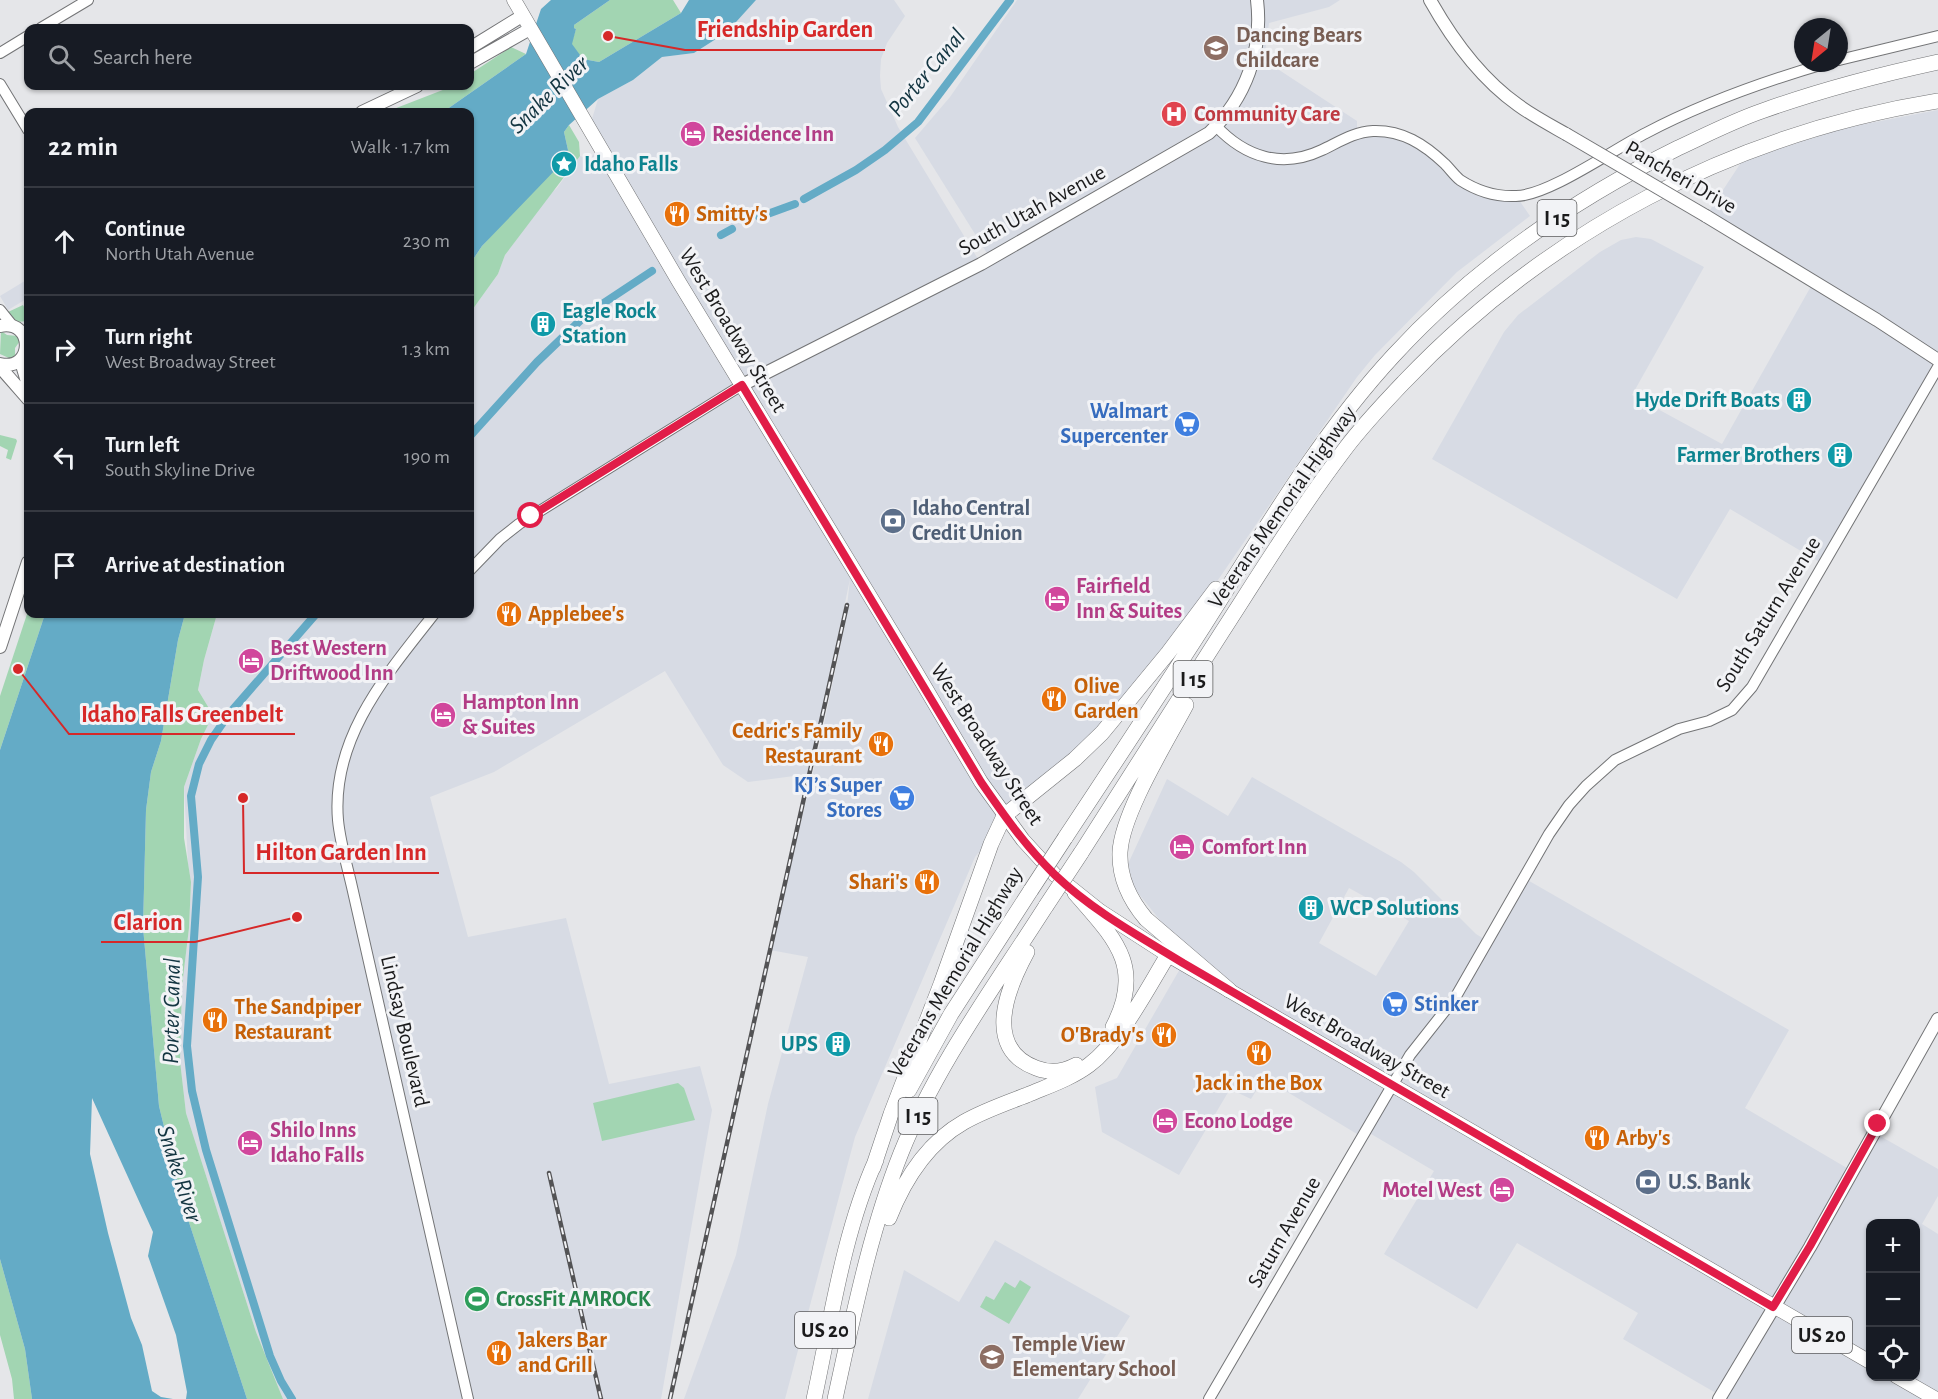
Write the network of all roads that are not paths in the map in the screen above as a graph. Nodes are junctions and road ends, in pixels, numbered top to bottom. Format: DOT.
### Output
graph roads {
  1 [pos="88,0"];
  2 [pos="514,0"];
  3 [pos="1257,0"];
  4 [pos="1430,0"];
  5 [pos="522,16"];
  6 [pos="48,24"];
  7 [pos="531,32"];
  8 [pos="1938,36"];
  9 [pos="24,38"];
  10 [pos="474,46"];
  11 [pos="0,53"];
  12 [pos="1848,58"];
  13 [pos="474,61"];
  14 [pos="1938,62"];
  15 [pos="1796,72"];
  16 [pos="0,84"];
  17 [pos="409,90"];
  18 [pos="1938,101"];
  19 [pos="370,108"];
  20 [pos="24,123"];
  21 [pos="1216,126"];
  22 [pos="0,310"];
  23 [pos="14,326"];
  24 [pos="24,353"];
  25 [pos="24,356"];
  26 [pos="1938,360"];
  27 [pos="0,366"];
  28 [pos="1938,367"];
  29 [pos="24,372"];
  30 [pos="742,385"];
  31 [pos="24,394"];
  32 [pos="1273,515"];
  33 [pos="1268,560"];
  34 [pos="474,566"];
  35 [pos="24,574"];
  36 [pos="431,618"];
  37 [pos="0,646"];
  38 [pos="1005,816"];
  39 [pos="1075,893"];
  40 [pos="1049,907"];
  41 [pos="1168,954"];
  42 [pos="1229,990"];
  43 [pos="1938,1019"];
  44 [pos="1393,1084"];
  45 [pos="873,1168"];
  46 [pos="844,1260"];
  47 [pos="1773,1307"];
  48 [pos="845,1352"];
  49 [pos="1866,1360"];
  50 [pos="1903,1381"];
  51 [pos="468,1399"];
  52 [pos="806,1399"];
  53 [pos="814,1399"];
  54 [pos="835,1399"];
  55 [pos="1209,1399"];
  56 [pos="1719,1399"];
  57 [pos="1936,1399"];
  1 -- 6 [label="street"];
  2 -- 5 [label="main road, West Broadway Street"];
  3 -- 21 [label="main road, South Utah Avenue"];
  4 -- 26 [label="main road, Pancheri Drive, bridge"];
  5 -- 7 [label="main road, West Broadway Street"];
  5 -- 10 [label="main road"];
  7 -- 13 [label="main road"];
  7 -- 30 [label="main road, West Broadway Street"];
  8 -- 12 [label="street"];
  9 -- 11 [label="street"];
  14 -- 32 [label="highway, Veterans Memorial Highway / I 15"];
  15 -- 21 [label="street"];
  16 -- 20 [label="street"];
  17 -- 19 [label="main road"];
  18 -- 33 [label="highway, Veterans Memorial Highway / I 15"];
  21 -- 30 [label="main road, South Utah Avenue"];
  22 -- 23 [label="street"];
  24 -- 27 [label="main road"];
  25 -- 29 [label="main road"];
  27 -- 31 [label="main road"];
  28 -- 44 [label="street, South Saturn Avenue"];
  30 -- 34 [label="street"];
  30 -- 38 [label="main road, West Broadway Street"];
  32 -- 38 [label="highway"];
  32 -- 45 [label="highway, Veterans Memorial Highway / I 15, bridge"];
  33 -- 40 [label="highway, Veterans Memorial Highway / I 15, bridge"];
  33 -- 42 [label="highway"];
  35 -- 37 [label="main road"];
  36 -- 51 [label="street, Lindsay Boulevard"];
  38 -- 39 [label="main road, West Broadway Street"];
  38 -- 45 [label="highway"];
  39 -- 40 [label="highway"];
  39 -- 41 [label="main road, West Broadway Street"];
  40 -- 48 [label="highway, Veterans Memorial Highway / I 15"];
  41 -- 42 [label="main road, West Broadway Street / US 20"];
  41 -- 48 [label="highway"];
  42 -- 44 [label="main road, West Broadway Street / US 20"];
  43 -- 47 [label="main road"];
  44 -- 47 [label="main road, West Broadway Street / US 20"];
  44 -- 55 [label="street, Saturn Avenue"];
  45 -- 46 [label="highway, Veterans Memorial Highway / I 15"];
  46 -- 52 [label="highway, US 20"];
  46 -- 53 [label="highway, Veterans Memorial Highway / I 15"];
  47 -- 49 [label="main road, West Broadway Street / US 20"];
  47 -- 56 [label="main road"];
  48 -- 54 [label="highway, Veterans Memorial Highway / I 15"];
  50 -- 57 [label="main road"];
}
